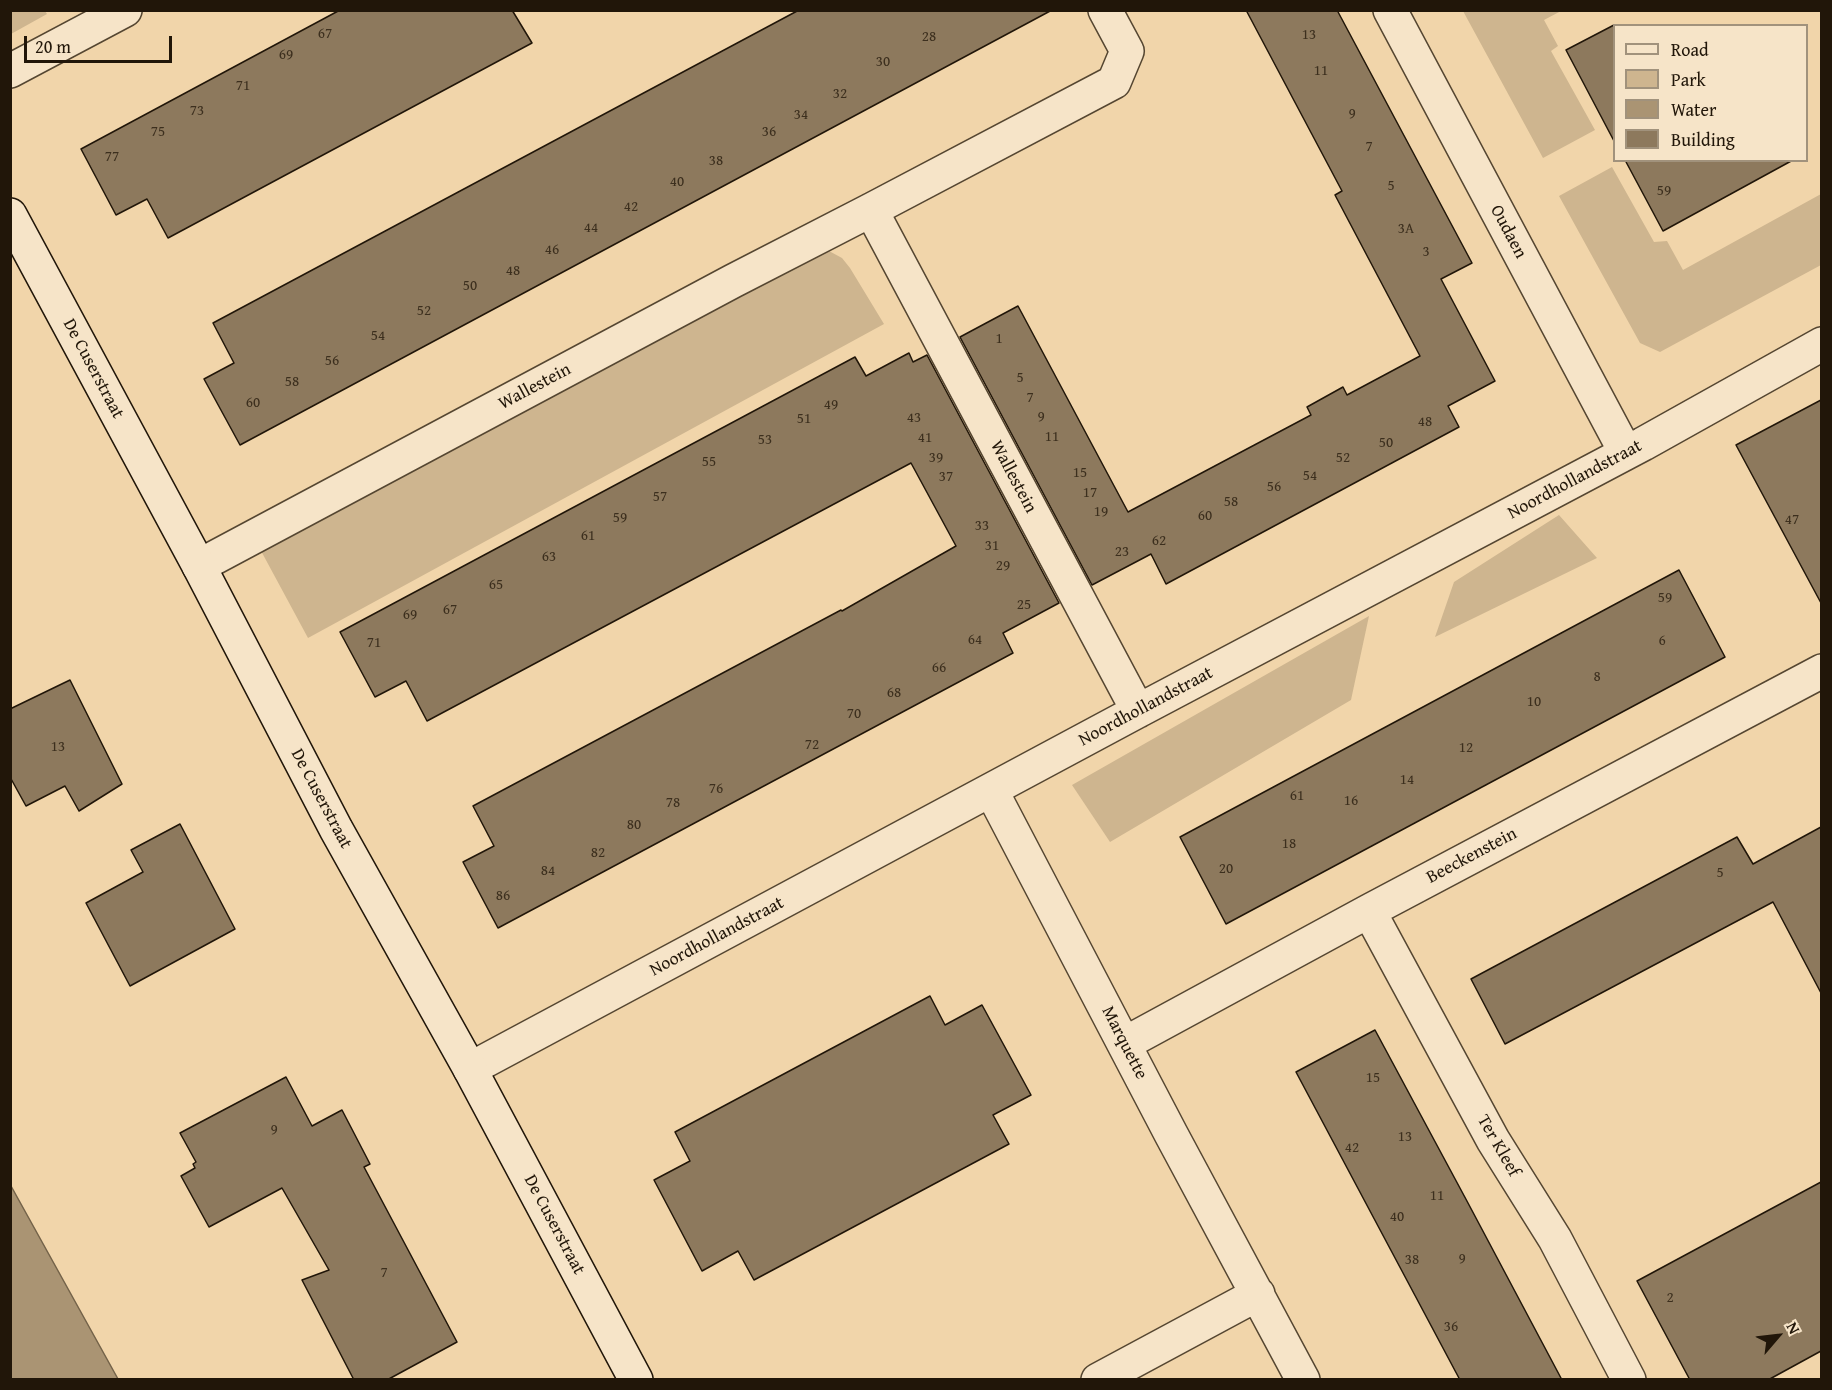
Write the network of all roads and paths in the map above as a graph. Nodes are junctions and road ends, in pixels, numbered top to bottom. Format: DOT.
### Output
graph roads {
  1 [pos="125,10"];
  2 [pos="1105,10"];
  3 [pos="1390,10"];
  4 [pos="10,71"];
  5 [pos="871,210"];
  6 [pos="10,215"];
  7 [pos="1821,344"];
  8 [pos="1626,453"];
  9 [pos="200,566"];
  10 [pos="1821,671"];
  11 [pos="1138,711"];
  12 [pos="992,790"];
  13 [pos="1370,911"];
  14 [pos="1124,1044"];
  15 [pos="470,1069"];
  16 [pos="1258,1294"];
  17 [pos="636,1380"];
  18 [pos="1098,1380"];
  19 [pos="1303,1380"];
  20 [pos="1629,1380"];
  1 -- 4 [label="street"];
  2 -- 5 [label="street, Wallestein"];
  3 -- 8 [label="street, Oudaen"];
  5 -- 9 [label="street, Wallestein"];
  5 -- 11 [label="street, Wallestein"];
  6 -- 9 [label="street, De Cuserstraat"];
  7 -- 8 [label="street, Noordhollandstraat"];
  8 -- 11 [label="street, Noordhollandstraat"];
  9 -- 15 [label="street, De Cuserstraat"];
  10 -- 13 [label="street, Beeckenstein"];
  11 -- 12 [label="street, Noordhollandstraat"];
  12 -- 14 [label="street, Marquette"];
  12 -- 15 [label="street, Noordhollandstraat"];
  13 -- 14 [label="street, Beeckenstein"];
  13 -- 20 [label="street, Ter Kleef"];
  14 -- 16 [label="street, Marquette"];
  15 -- 17 [label="street, De Cuserstraat"];
  16 -- 18 [label="street"];
  16 -- 19 [label="street, Marquette"];
}
